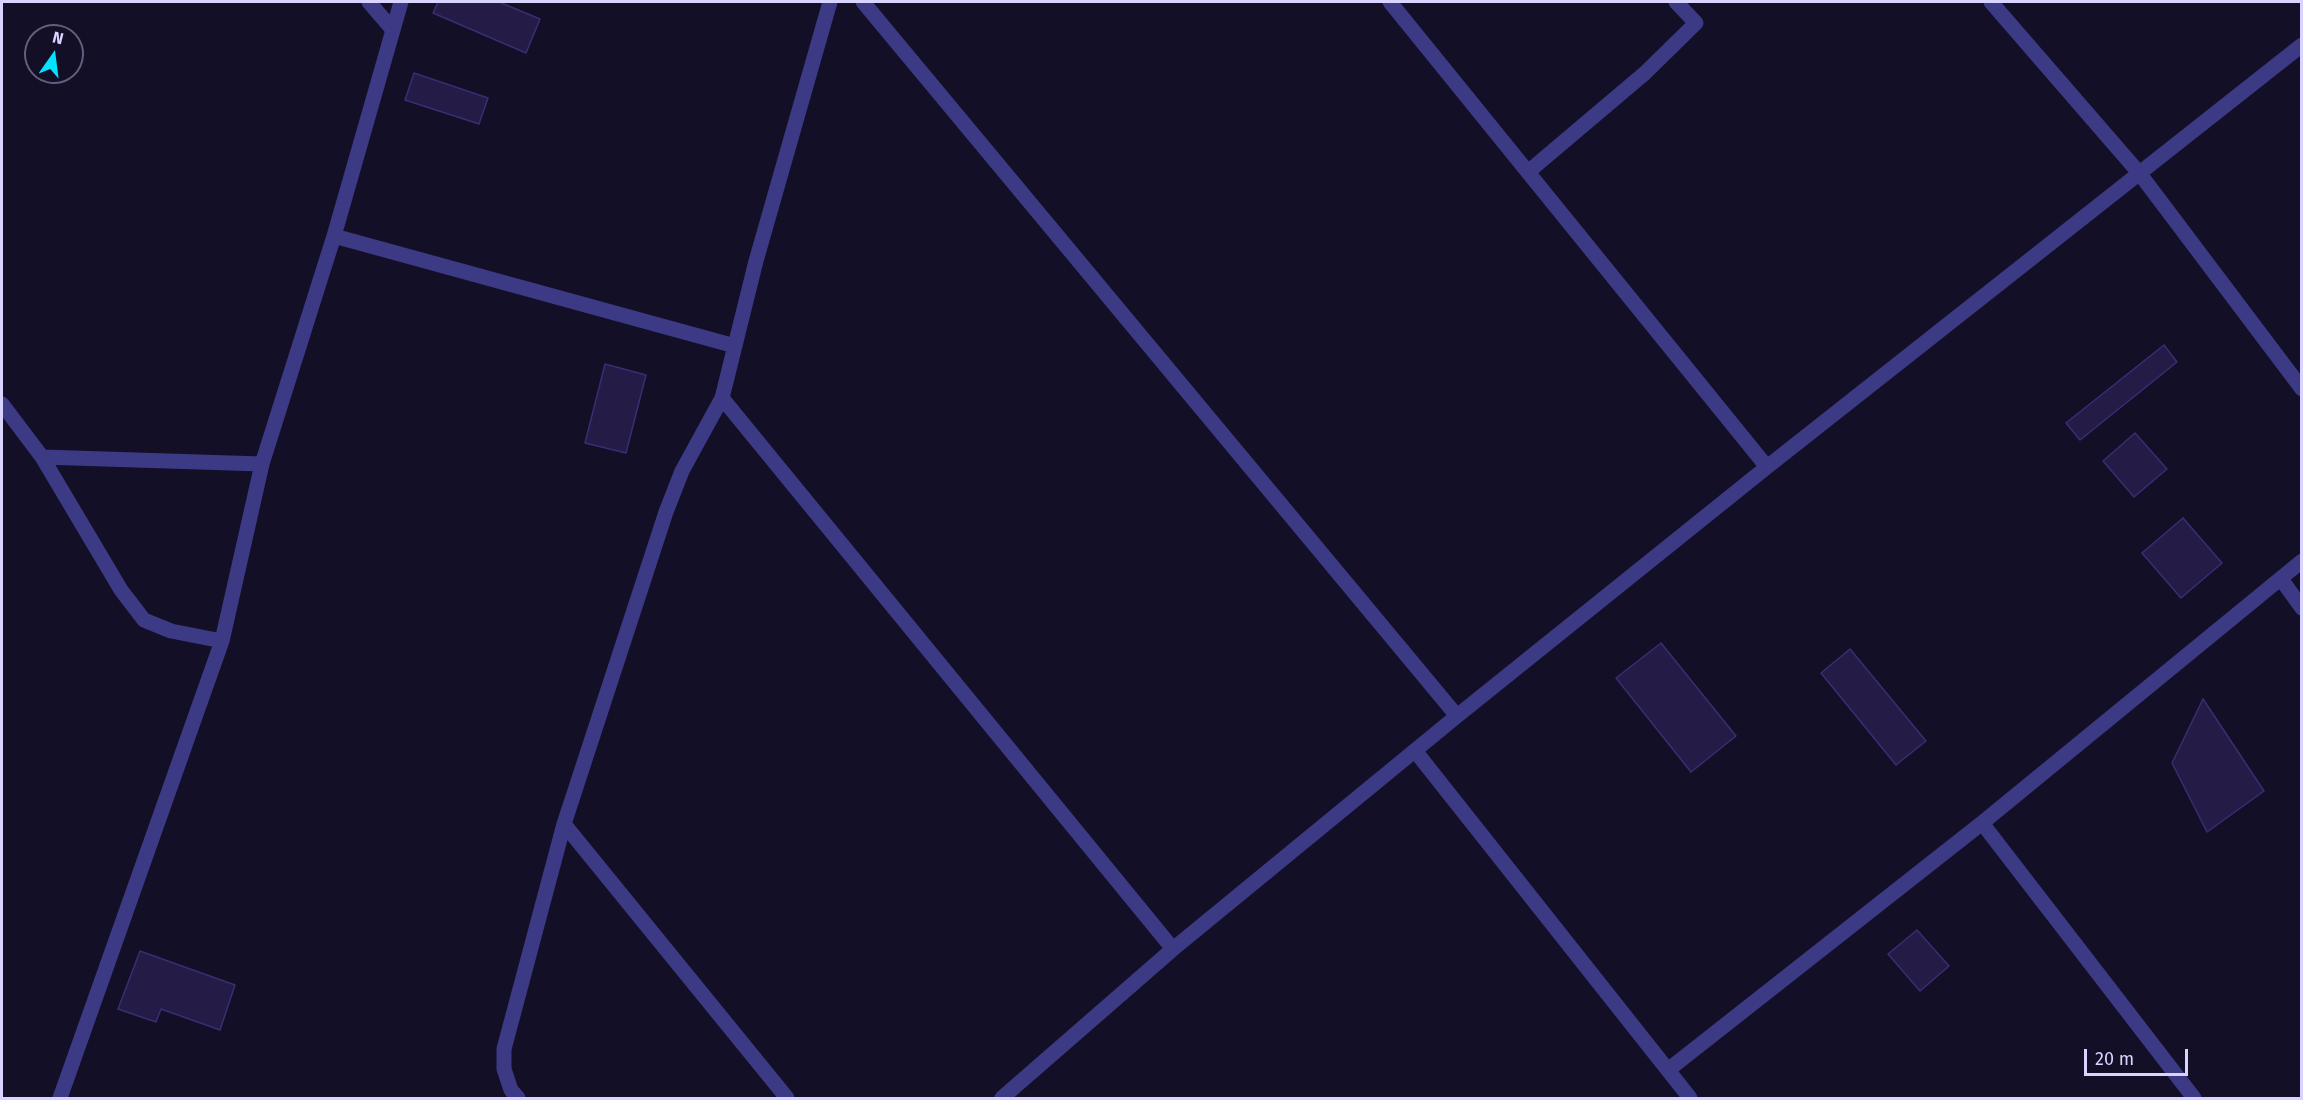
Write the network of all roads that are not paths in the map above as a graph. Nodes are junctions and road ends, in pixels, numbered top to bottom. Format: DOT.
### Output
graph roads {
  1 [pos="369,2"];
  2 [pos="401,2"];
  3 [pos="830,2"];
  4 [pos="863,2"];
  5 [pos="1390,2"];
  6 [pos="1676,2"];
  7 [pos="1991,2"];
  8 [pos="393,30"];
  9 [pos="2301,45"];
  10 [pos="1528,172"];
  11 [pos="2140,174"];
  12 [pos="334,236"];
  13 [pos="735,346"];
  14 [pos="2301,389"];
  15 [pos="722,398"];
  16 [pos="2,404"];
  17 [pos="42,457"];
  18 [pos="262,464"];
  19 [pos="1767,467"];
  20 [pos="2301,561"];
  21 [pos="2281,579"];
  22 [pos="2301,608"];
  23 [pos="222,640"];
  24 [pos="1458,716"];
  25 [pos="1416,752"];
  26 [pos="564,824"];
  27 [pos="1982,824"];
  28 [pos="1173,950"];
  29 [pos="1668,1071"];
  30 [pos="60,1098"];
  31 [pos="518,1098"];
  32 [pos="787,1098"];
  33 [pos="1005,1098"];
  34 [pos="1690,1098"];
  35 [pos="2194,1098"];
  1 -- 8 [label="street"];
  2 -- 8 [label="street"];
  3 -- 13 [label="street"];
  4 -- 24 [label="street"];
  5 -- 10 [label="street"];
  6 -- 10 [label="street"];
  7 -- 11 [label="street"];
  8 -- 12 [label="street"];
  9 -- 11 [label="street"];
  10 -- 19 [label="street"];
  11 -- 14 [label="street"];
  11 -- 19 [label="street"];
  12 -- 13 [label="street"];
  12 -- 18 [label="street"];
  13 -- 15 [label="street"];
  15 -- 26 [label="street"];
  15 -- 28 [label="street"];
  16 -- 17 [label="street"];
  17 -- 18 [label="street"];
  17 -- 23 [label="street"];
  18 -- 23 [label="street"];
  19 -- 24 [label="street"];
  20 -- 21 [label="street"];
  21 -- 22 [label="street"];
  21 -- 27 [label="street"];
  23 -- 30 [label="street"];
  24 -- 25 [label="street"];
  25 -- 28 [label="street"];
  25 -- 29 [label="street"];
  26 -- 31 [label="street"];
  26 -- 32 [label="street"];
  27 -- 29 [label="street"];
  27 -- 35 [label="street"];
  28 -- 33 [label="street"];
  29 -- 34 [label="street"];
}
